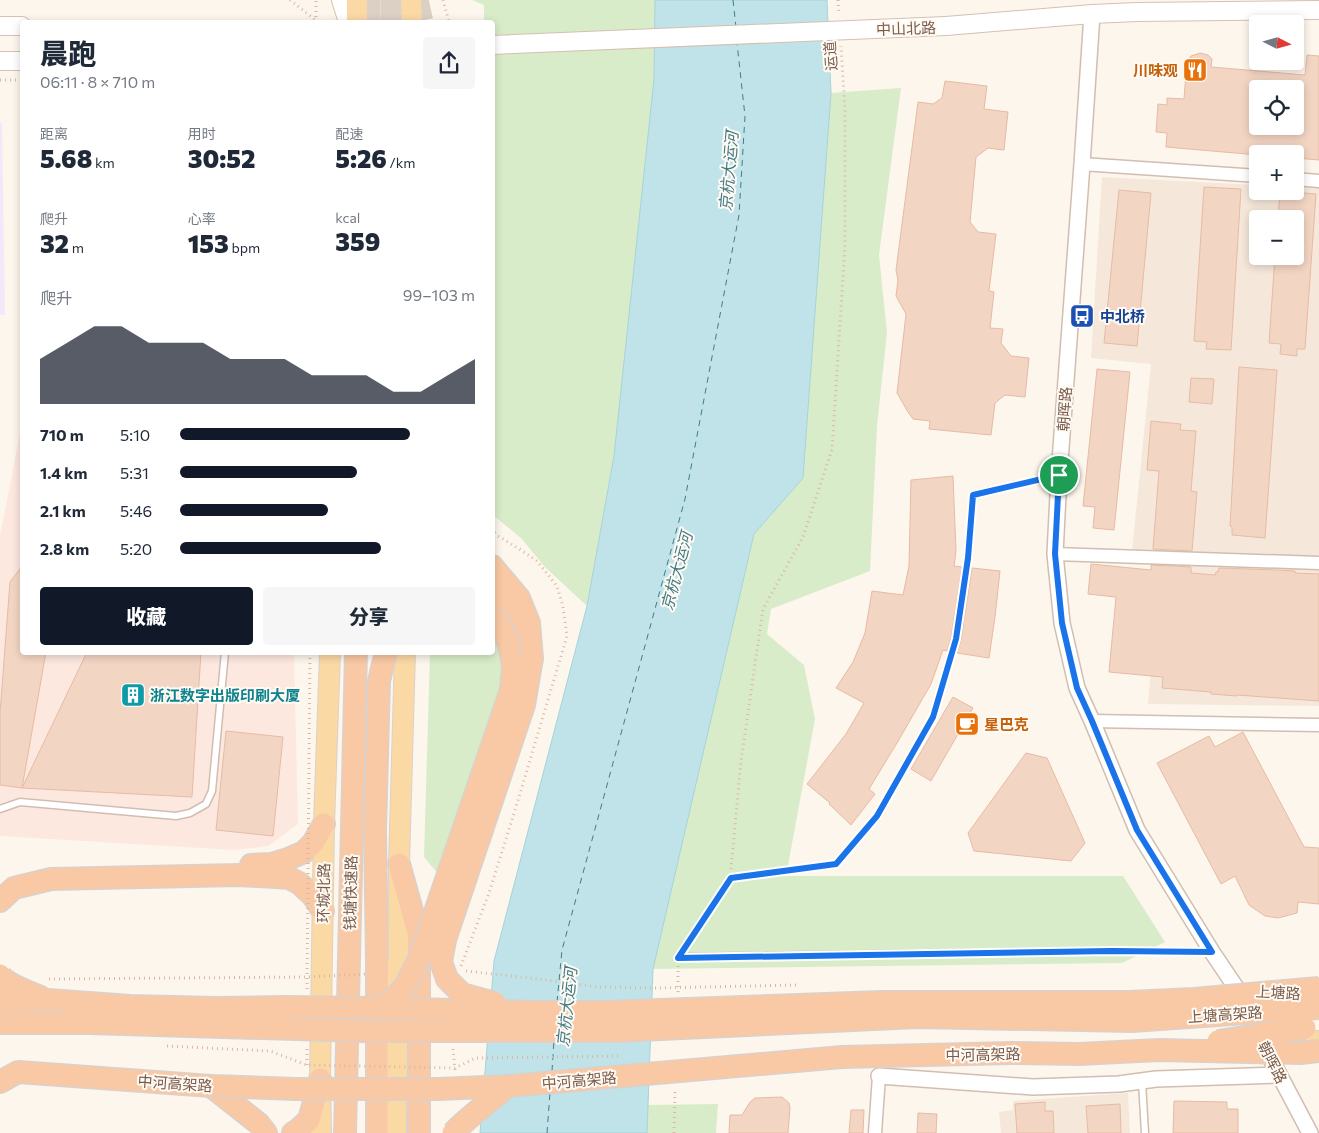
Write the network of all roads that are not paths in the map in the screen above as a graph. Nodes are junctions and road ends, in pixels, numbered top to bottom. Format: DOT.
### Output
graph roads {
  1 [pos="340,0"];
  2 [pos="357,0"];
  3 [pos="411,0"];
  4 [pos="1319,10"];
  5 [pos="1092,14"];
  6 [pos="347,20"];
  7 [pos="357,20"];
  8 [pos="412,20"];
  9 [pos="0,26"];
  10 [pos="20,26"];
  11 [pos="495,45"];
  12 [pos="0,61"];
  13 [pos="20,61"];
  14 [pos="1082,164"];
  15 [pos="1249,175"];
  16 [pos="1304,180"];
  17 [pos="1319,181"];
  18 [pos="1059,475"];
  19 [pos="1055,554"];
  20 [pos="1319,563"];
  21 [pos="495,570"];
  22 [pos="495,594"];
  23 [pos="495,620"];
  24 [pos="225,655"];
  25 [pos="330,655"];
  26 [pos="356,655"];
  27 [pos="385,655"];
  28 [pos="405,655"];
  29 [pos="532,658"];
  30 [pos="1092,721"];
  31 [pos="1319,725"];
  32 [pos="0,809"];
  33 [pos="324,824"];
  34 [pos="399,864"];
  35 [pos="52,873"];
  36 [pos="0,882"];
  37 [pos="0,901"];
  38 [pos="323,911"];
  39 [pos="1212,952"];
  40 [pos="0,975"];
  41 [pos="1319,988"];
  42 [pos="1237,989"];
  43 [pos="1319,994"];
  44 [pos="48,1000"];
  45 [pos="0,1002"];
  46 [pos="1068,1002"];
  47 [pos="378,1008"];
  48 [pos="1319,1008"];
  49 [pos="534,1012"];
  50 [pos="1132,1021"];
  51 [pos="0,1023"];
  52 [pos="1319,1027"];
  53 [pos="1319,1041"];
  54 [pos="1263,1044"];
  55 [pos="1159,1050"];
  56 [pos="1319,1052"];
  57 [pos="313,1072"];
  58 [pos="6,1074"];
  59 [pos="1279,1075"];
  60 [pos="879,1076"];
  61 [pos="1142,1080"];
  62 [pos="211,1086"];
  63 [pos="508,1086"];
  64 [pos="266,1133"];
  65 [pos="294,1133"];
  66 [pos="321,1133"];
  67 [pos="345,1133"];
  68 [pos="377,1133"];
  69 [pos="396,1133"];
  70 [pos="418,1133"];
  71 [pos="453,1133"];
  72 [pos="875,1133"];
  73 [pos="1145,1133"];
  74 [pos="1310,1133"];
  1 -- 6 [label="main road"];
  2 -- 7 [label="main road"];
  3 -- 8 [label="main road"];
  4 -- 5 [label="main road, 中山北路"];
  5 -- 11 [label="main road, 中山北路, bridge"];
  5 -- 14 [label="street, 朝晖路"];
  9 -- 10 [label="main road"];
  12 -- 13 [label="main road"];
  14 -- 15 [label="street"];
  14 -- 18 [label="street, 朝晖路"];
  16 -- 17 [label="street"];
  18 -- 19 [label="street, 朝晖路"];
  18 -- 39 [label="lane"];
  19 -- 20 [label="street"];
  19 -- 30 [label="street, 朝晖路"];
  21 -- 29 [label="highway"];
  22 -- 29 [label="highway"];
  23 -- 47 [label="highway, bridge"];
  24 -- 32 [label="lane"];
  25 -- 33 [label="main road, 环城北路"];
  26 -- 67 [label="highway, 钱塘快速路"];
  27 -- 68 [label="highway, bridge"];
  28 -- 34 [label="main road"];
  29 -- 49 [label="highway, bridge"];
  30 -- 31 [label="street"];
  30 -- 39 [label="street, 朝晖路"];
  33 -- 35 [label="highway"];
  33 -- 38 [label="main road, 环城北路"];
  34 -- 69 [label="main road"];
  34 -- 70 [label="highway"];
  35 -- 36 [label="highway"];
  35 -- 37 [label="highway"];
  35 -- 38 [label="highway"];
  38 -- 57 [label="main road, 环城北路"];
  39 -- 42 [label="street, 朝晖路"];
  40 -- 44 [label="highway, bridge"];
  41 -- 46 [label="highway, bridge"];
  42 -- 43 [label="main road, 上塘路"];
  42 -- 54 [label="street, 朝晖路"];
  44 -- 45 [label="highway, bridge"];
  44 -- 47 [label="highway, bridge"];
  46 -- 49 [label="highway, bridge"];
  46 -- 50 [label="highway, bridge"];
  47 -- 49 [label="highway, bridge"];
  48 -- 50 [label="highway, 上塘高架路, bridge"];
  50 -- 51 [label="highway, bridge"];
  52 -- 55 [label="highway, 上塘高架路, bridge"];
  53 -- 54 [label="main road"];
  54 -- 59 [label="street, 朝晖路"];
  55 -- 56 [label="highway, bridge"];
  55 -- 63 [label="highway, 中河高架路, bridge"];
  57 -- 65 [label="highway"];
  57 -- 66 [label="main road, 环城北路"];
  58 -- 62 [label="highway, 中河高架路, bridge"];
  59 -- 61 [label="street"];
  59 -- 74 [label="street, 朝晖路"];
  60 -- 61 [label="street"];
  60 -- 72 [label="street"];
  61 -- 73 [label="lane"];
  62 -- 63 [label="highway, 中河高架路, bridge"];
  62 -- 64 [label="highway"];
  63 -- 71 [label="highway, bridge"];
}
